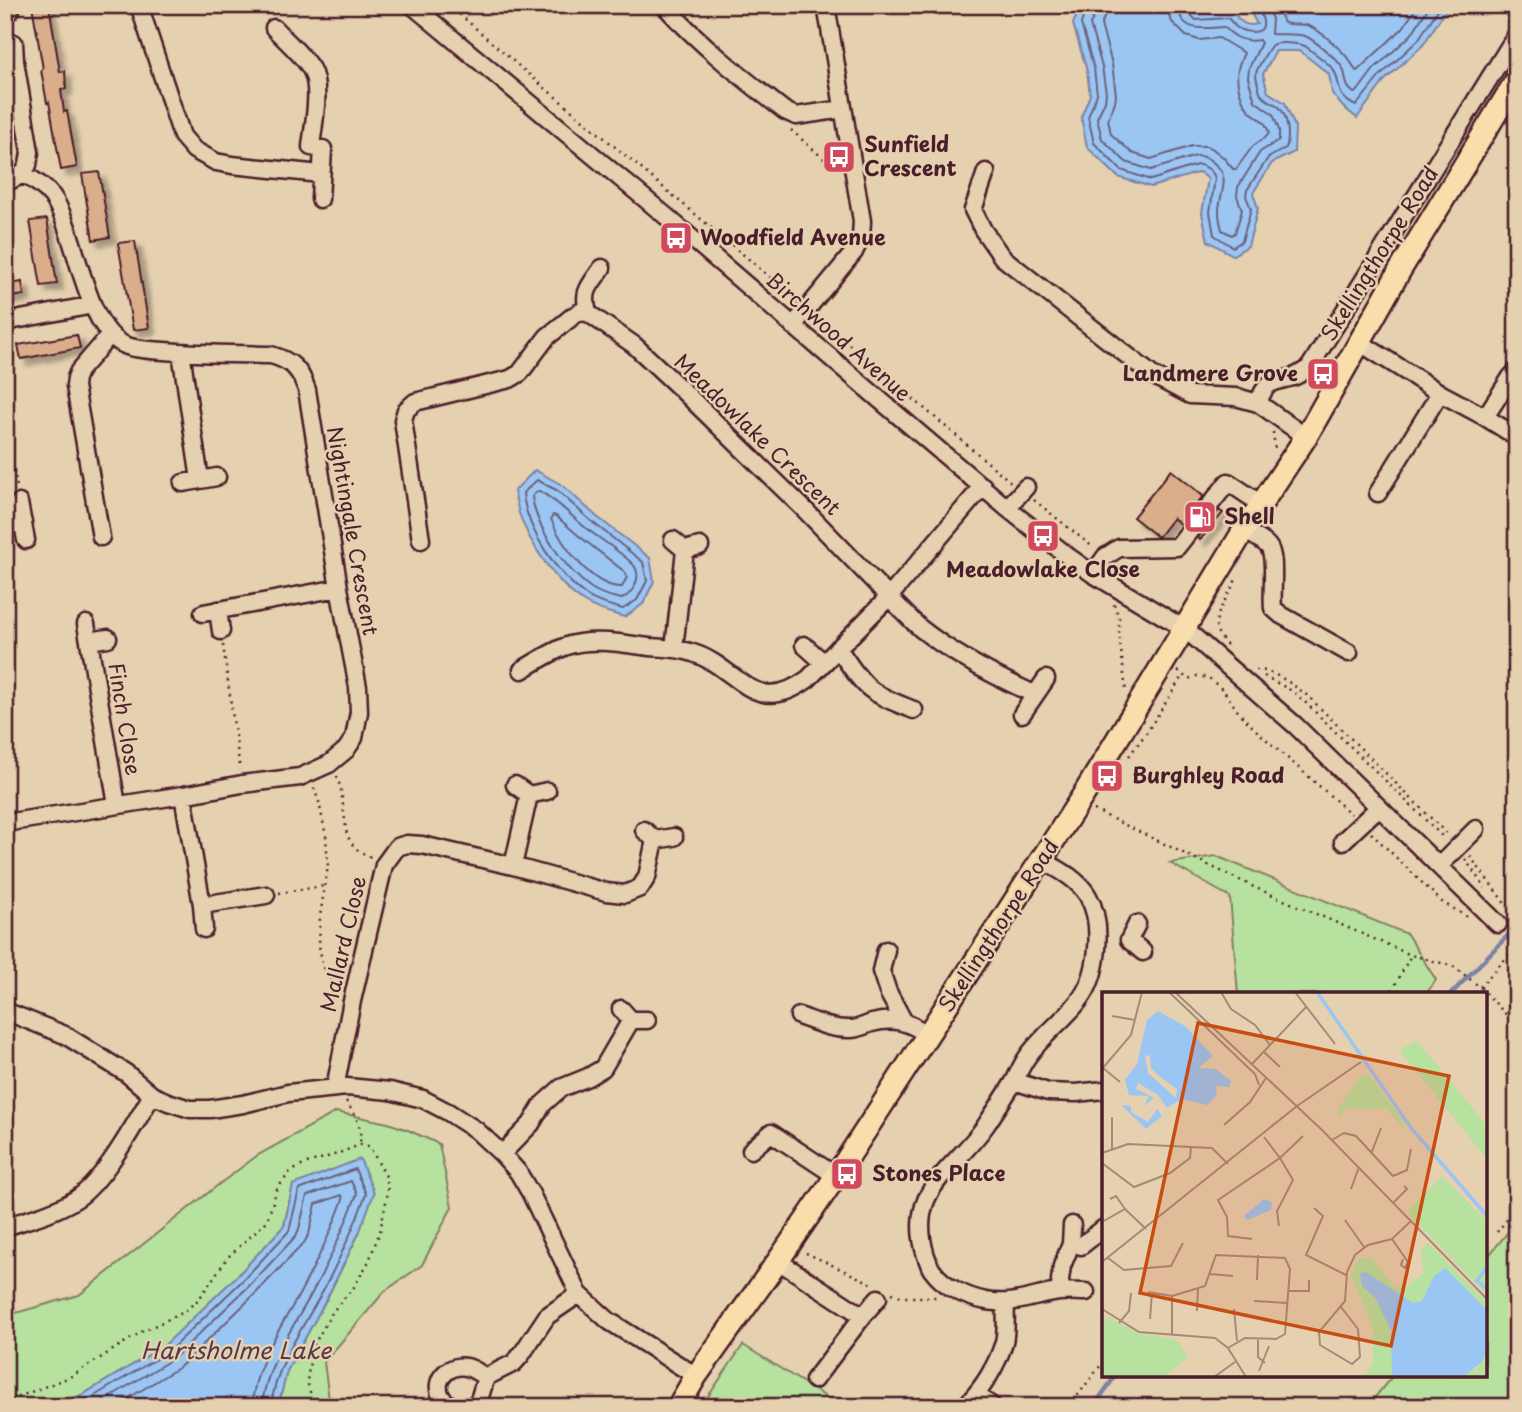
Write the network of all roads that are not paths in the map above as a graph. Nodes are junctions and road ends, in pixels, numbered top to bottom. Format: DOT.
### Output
graph roads {
  1 [pos="139,5"];
  2 [pos="664,5"];
  3 [pos="826,5"];
  4 [pos="423,9"];
  5 [pos="274,28"];
  6 [pos="1517,34"];
  7 [pos="14,43"];
  8 [pos="10,61"];
  9 [pos="1517,79"];
  10 [pos="843,109"];
  11 [pos="986,172"];
  12 [pos="23,174"];
  13 [pos="321,174"];
  14 [pos="5,183"];
  15 [pos="320,199"];
  16 [pos="602,268"];
  17 [pos="93,305"];
  18 [pos="588,313"];
  19 [pos="5,323"];
  20 [pos="793,326"];
  21 [pos="110,335"];
  22 [pos="1359,342"];
  23 [pos="181,352"];
  24 [pos="1517,371"];
  25 [pos="1440,393"];
  26 [pos="1258,403"];
  27 [pos="1485,417"];
  28 [pos="1306,437"];
  29 [pos="1517,437"];
  30 [pos="217,477"];
  31 [pos="983,486"];
  32 [pos="1024,490"];
  33 [pos="1378,493"];
  34 [pos="19,503"];
  35 [pos="1261,504"];
  36 [pos="1007,508"];
  37 [pos="23,522"];
  38 [pos="5,526"];
  39 [pos="1244,530"];
  40 [pos="101,537"];
  41 [pos="26,540"];
  42 [pos="421,540"];
  43 [pos="686,545"];
  44 [pos="1093,574"];
  45 [pos="339,588"];
  46 [pos="889,597"];
  47 [pos="86,624"];
  48 [pos="1185,629"];
  49 [pos="221,631"];
  50 [pos="108,638"];
  51 [pos="89,641"];
  52 [pos="804,645"];
  53 [pos="838,648"];
  54 [pos="674,649"];
  55 [pos="1349,653"];
  56 [pos="823,662"];
  57 [pos="522,670"];
  58 [pos="1046,679"];
  59 [pos="1034,694"];
  60 [pos="914,710"];
  61 [pos="1022,713"];
  62 [pos="514,785"];
  63 [pos="547,791"];
  64 [pos="183,795"];
  65 [pos="529,795"];
  66 [pos="117,805"];
  67 [pos="1379,807"];
  68 [pos="5,823"];
  69 [pos="1476,829"];
  70 [pos="674,837"];
  71 [pos="1343,841"];
  72 [pos="1042,860"];
  73 [pos="513,866"];
  74 [pos="1439,866"];
  75 [pos="266,895"];
  76 [pos="202,905"];
  77 [pos="1137,924"];
  78 [pos="1498,924"];
  79 [pos="204,929"];
  80 [pos="1113,940"];
  81 [pos="886,950"];
  82 [pos="1143,952"];
  83 [pos="5,1010"];
  84 [pos="799,1016"];
  85 [pos="648,1020"];
  86 [pos="904,1022"];
  87 [pos="928,1035"];
  88 [pos="1014,1081"];
  89 [pos="341,1087"];
  90 [pos="1102,1090"];
  91 [pos="152,1095"];
  92 [pos="751,1150"];
  93 [pos="502,1154"];
  94 [pos="836,1176"];
  95 [pos="1072,1225"];
  96 [pos="5,1227"];
  97 [pos="1102,1229"];
  98 [pos="1082,1246"];
  99 [pos="778,1261"];
  100 [pos="1061,1292"];
  101 [pos="1086,1292"];
  102 [pos="579,1294"];
  103 [pos="878,1298"];
  104 [pos="1006,1303"];
  105 [pos="863,1316"];
  106 [pos="696,1376"];
  107 [pos="486,1377"];
  108 [pos="814,1380"];
  109 [pos="976,1395"];
  110 [pos="451,1407"];
  111 [pos="472,1407"];
  112 [pos="678,1407"];
  113 [pos="964,1407"];
  114 [pos="993,1407"];
  1 -- 13 [label="street"];
  2 -- 10 [label="street"];
  3 -- 10 [label="street"];
  4 -- 20 [label="street, Birchwood Avenue"];
  5 -- 13 [label="street"];
  6 -- 26 [label="street, Skellingthorpe Road"];
  7 -- 8 [label="street"];
  8 -- 12 [label="street"];
  9 -- 22 [label="main road, Skellingthorpe Road"];
  10 -- 20 [label="street"];
  11 -- 26 [label="street"];
  12 -- 14 [label="street"];
  12 -- 17 [label="street"];
  13 -- 15 [label="street"];
  16 -- 18 [label="street"];
  17 -- 19 [label="street"];
  17 -- 21 [label="street"];
  18 -- 42 [label="street"];
  18 -- 46 [label="street, Meadowlake Crescent"];
  20 -- 31 [label="street, Birchwood Avenue"];
  21 -- 23 [label="street, Nightingale Crescent"];
  21 -- 40 [label="street"];
  22 -- 25 [label="street"];
  22 -- 28 [label="main road, Skellingthorpe Road"];
  23 -- 30 [label="street"];
  23 -- 45 [label="street, Nightingale Crescent"];
  24 -- 27 [label="street"];
  25 -- 27 [label="street"];
  25 -- 33 [label="street"];
  26 -- 28 [label="street"];
  27 -- 29 [label="street"];
  28 -- 35 [label="main road, Skellingthorpe Road"];
  31 -- 36 [label="street, Birchwood Avenue"];
  31 -- 46 [label="street"];
  32 -- 36 [label="street"];
  34 -- 37 [label="street"];
  35 -- 39 [label="main road, Skellingthorpe Road"];
  35 -- 44 [label="street"];
  36 -- 44 [label="street, Birchwood Avenue"];
  37 -- 38 [label="street"];
  37 -- 41 [label="street"];
  39 -- 48 [label="main road, Skellingthorpe Road"];
  39 -- 55 [label="street"];
  43 -- 54 [label="street"];
  44 -- 48 [label="street, Birchwood Avenue"];
  45 -- 49 [label="street"];
  45 -- 64 [label="street, Nightingale Crescent"];
  46 -- 53 [label="street"];
  46 -- 59 [label="street, Meadowlake Crescent"];
  47 -- 51 [label="street, Finch Close"];
  48 -- 67 [label="street, Birchwood Avenue"];
  48 -- 72 [label="main road, Skellingthorpe Road"];
  50 -- 51 [label="street, Finch Close"];
  51 -- 66 [label="street, Finch Close"];
  52 -- 56 [label="street"];
  53 -- 56 [label="street"];
  53 -- 60 [label="street"];
  54 -- 56 [label="street"];
  54 -- 57 [label="street"];
  58 -- 59 [label="street"];
  59 -- 61 [label="street"];
  62 -- 65 [label="street"];
  63 -- 65 [label="street"];
  64 -- 66 [label="street, Nightingale Crescent"];
  64 -- 76 [label="street"];
  65 -- 73 [label="street"];
  66 -- 68 [label="street, Nightingale Crescent"];
  67 -- 71 [label="street"];
  67 -- 74 [label="street, Birchwood Avenue"];
  69 -- 74 [label="street"];
  70 -- 73 [label="street, Mallard Close"];
  72 -- 80 [label="street"];
  72 -- 87 [label="main road, Skellingthorpe Road"];
  73 -- 89 [label="street, Mallard Close"];
  74 -- 78 [label="street, Birchwood Avenue"];
  75 -- 76 [label="street"];
  76 -- 79 [label="street"];
  77 -- 80 [label="street"];
  80 -- 82 [label="street"];
  80 -- 88 [label="street"];
  81 -- 86 [label="street"];
  83 -- 91 [label="street"];
  84 -- 86 [label="street"];
  85 -- 93 [label="street"];
  86 -- 87 [label="street"];
  87 -- 94 [label="main road, Skellingthorpe Road"];
  88 -- 90 [label="street"];
  88 -- 104 [label="street"];
  89 -- 91 [label="street"];
  89 -- 93 [label="street"];
  91 -- 96 [label="street"];
  92 -- 94 [label="street"];
  93 -- 102 [label="street"];
  94 -- 99 [label="main road, Skellingthorpe Road"];
  95 -- 98 [label="street"];
  97 -- 98 [label="street"];
  98 -- 100 [label="street"];
  99 -- 105 [label="street"];
  99 -- 106 [label="main road, Skellingthorpe Road"];
  100 -- 101 [label="street"];
  100 -- 104 [label="street"];
  102 -- 106 [label="street"];
  102 -- 107 [label="street"];
  103 -- 105 [label="street"];
  104 -- 109 [label="street"];
  105 -- 108 [label="street"];
  106 -- 112 [label="main road, Skellingthorpe Road"];
  107 -- 110 [label="street"];
  107 -- 111 [label="street"];
  109 -- 113 [label="street"];
  109 -- 114 [label="street"];
}
